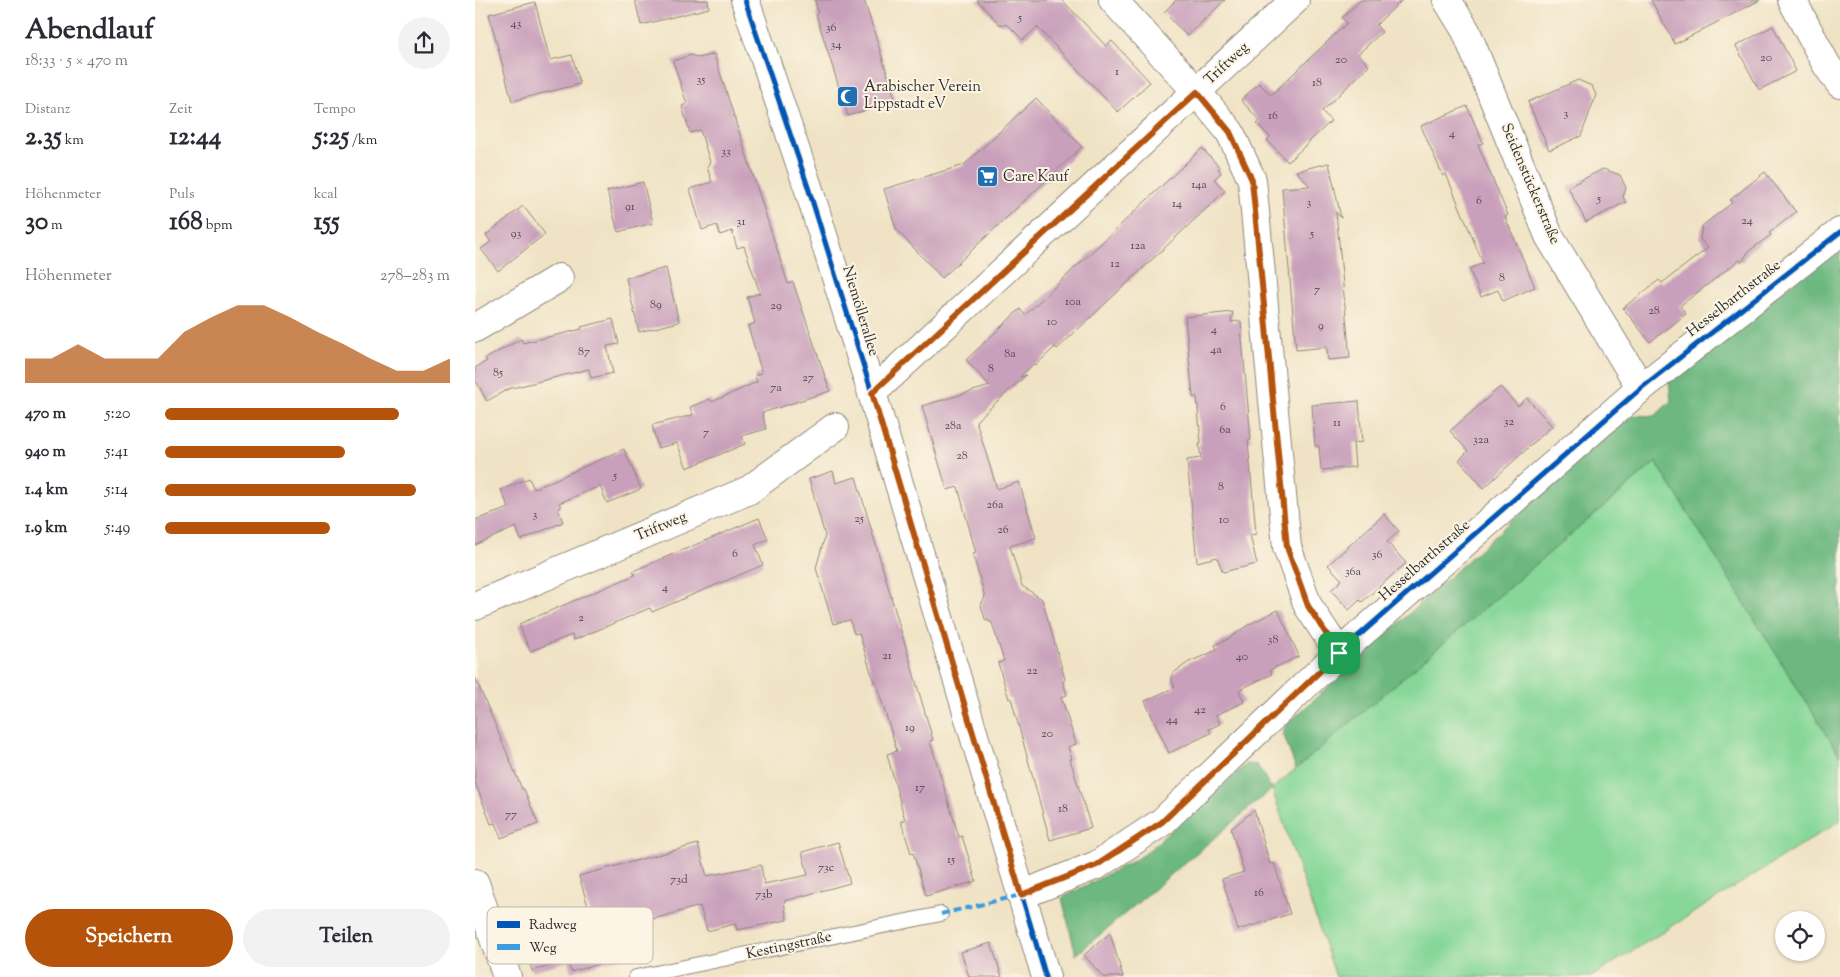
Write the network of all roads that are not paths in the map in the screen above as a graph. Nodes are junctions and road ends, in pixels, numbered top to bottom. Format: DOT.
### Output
graph roads {
  1 [pos="745,0"];
  2 [pos="1113,0"];
  3 [pos="1295,0"];
  4 [pos="1447,0"];
  5 [pos="1791,0"];
  6 [pos="1840,84"];
  7 [pos="1197,92"];
  8 [pos="1840,232"];
  9 [pos="559,278"];
  10 [pos="475,328"];
  11 [pos="1641,388"];
  12 [pos="872,393"];
  13 [pos="835,427"];
  14 [pos="475,606"];
  15 [pos="1339,653"];
  16 [pos="475,883"];
  17 [pos="1021,895"];
  18 [pos="941,914"];
  19 [pos="487,918"];
  20 [pos="503,964"];
  21 [pos="507,977"];
  22 [pos="636,977"];
  23 [pos="1046,977"];
  1 -- 12 [label="street, Niemöllerallee"];
  2 -- 7 [label="street"];
  3 -- 7 [label="street, Triftweg"];
  4 -- 11 [label="street, Seidenstückerstraße"];
  5 -- 6 [label="street"];
  7 -- 12 [label="street, Triftweg"];
  7 -- 15 [label="street"];
  8 -- 11 [label="street, Hesselbarthstraße"];
  9 -- 10 [label="street"];
  11 -- 15 [label="street, Hesselbarthstraße"];
  12 -- 17 [label="street, Niemöllerallee"];
  13 -- 14 [label="street, Triftweg"];
  15 -- 17 [label="street, Hesselbarthstraße"];
  16 -- 19 [label="street"];
  17 -- 23 [label="street, Niemöllerallee"];
  18 -- 22 [label="lane, Kestingstraße"];
  20 -- 21 [label="street"];
}
